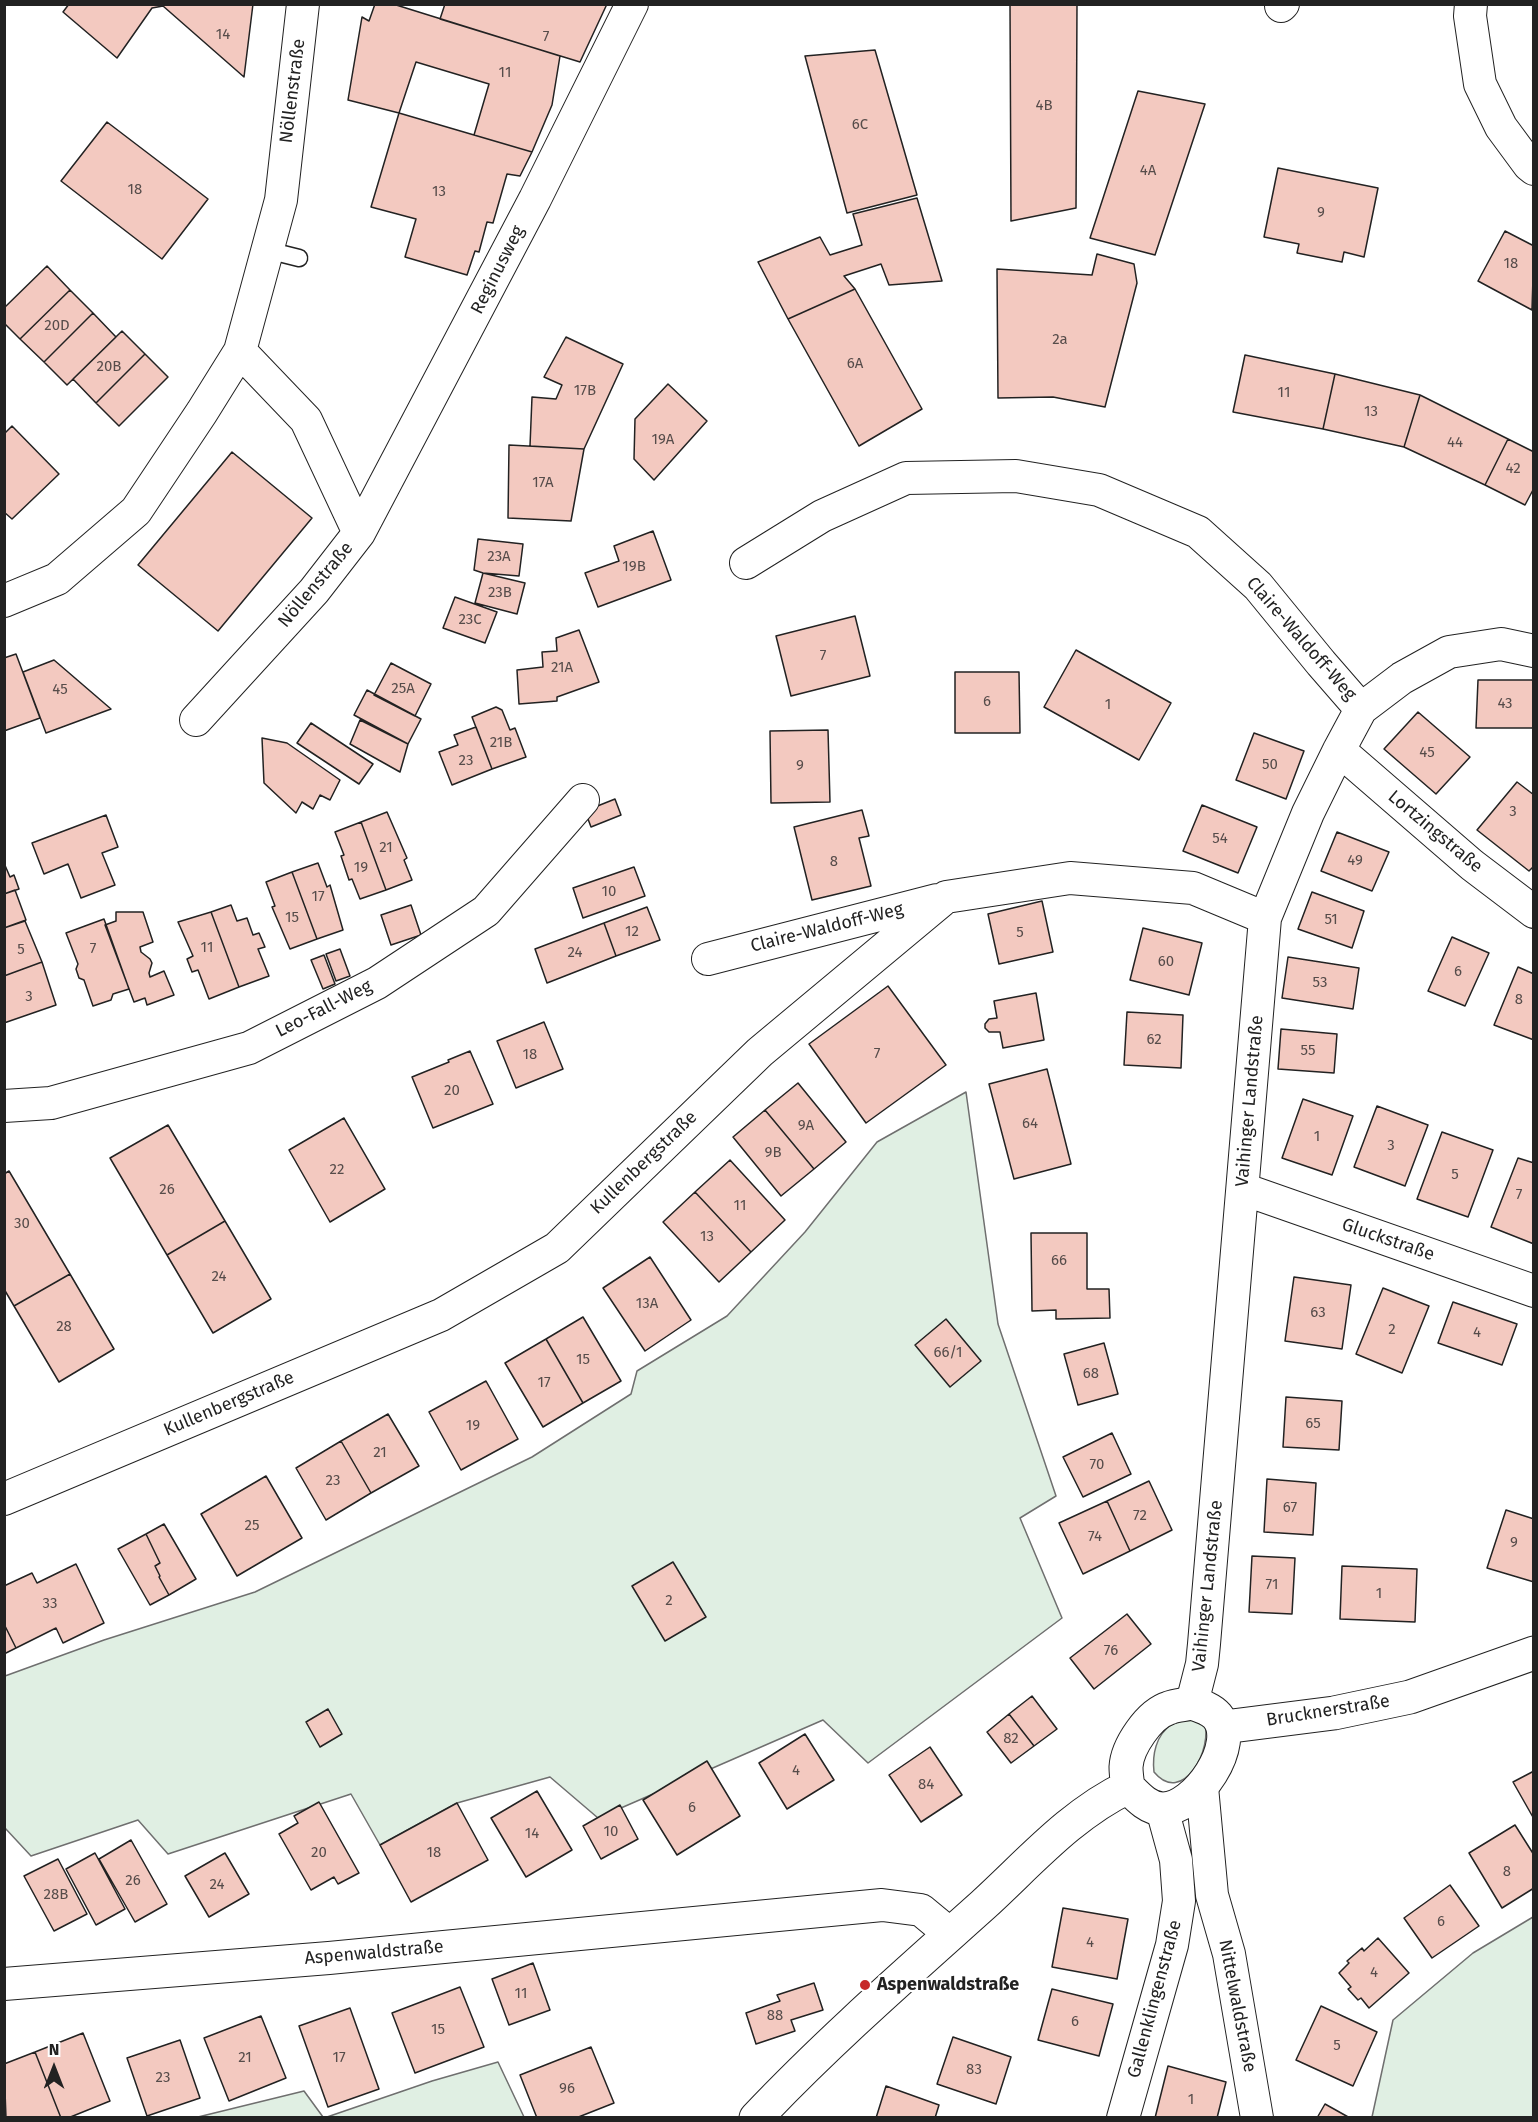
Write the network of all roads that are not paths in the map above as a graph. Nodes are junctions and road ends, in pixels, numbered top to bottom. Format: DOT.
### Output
graph roads {
  1 [pos="303,4"];
  2 [pos="632,4"];
  3 [pos="1471,4"];
  4 [pos="1533,169"];
  5 [pos="267,249"];
  6 [pos="299,258"];
  7 [pos="240,351"];
  8 [pos="359,533"];
  9 [pos="746,563"];
  10 [pos="4,601"];
  11 [pos="1533,651"];
  12 [pos="1361,709"];
  13 [pos="196,720"];
  14 [pos="1339,750"];
  15 [pos="583,800"];
  16 [pos="946,897"];
  17 [pos="1533,912"];
  18 [pos="1265,918"];
  19 [pos="708,959"];
  20 [pos="4,1106"];
  21 [pos="1243,1189"];
  22 [pos="1533,1291"];
  23 [pos="4,1499"];
  24 [pos="1533,1653"];
  25 [pos="1192,1703"];
  26 [pos="1224,1727"];
  27 [pos="1128,1786"];
  28 [pos="1202,1787"];
  29 [pos="1162,1809"];
  30 [pos="1212,1896"];
  31 [pos="1179,1901"];
  32 [pos="950,1934"];
  33 [pos="4,1984"];
  34 [pos="756,2118"];
  35 [pos="1123,2118"];
  36 [pos="1257,2118"];
  1 -- 5 [label="street, Nöllenstraße"];
  2 -- 8 [label="street, Reginusweg"];
  3 -- 4 [label="street"];
  5 -- 6 [label="lane"];
  5 -- 7 [label="street, Nöllenstraße"];
  7 -- 8 [label="street, Nöllenstraße"];
  7 -- 10 [label="street, Nöllenstraße"];
  8 -- 13 [label="street, Nöllenstraße"];
  9 -- 12 [label="street, Claire-Waldoff-Weg"];
  11 -- 12 [label="street, Vaihinger Landstraße"];
  12 -- 14 [label="street, Vaihinger Landstraße"];
  14 -- 17 [label="street, Lortzingstraße"];
  14 -- 18 [label="street, Vaihinger Landstraße"];
  15 -- 20 [label="street, Leo-Fall-Weg"];
  16 -- 18 [label="street"];
  16 -- 19 [label="street, Claire-Waldoff-Weg"];
  16 -- 23 [label="street, Kullenbergstraße"];
  18 -- 21 [label="street, Vaihinger Landstraße"];
  21 -- 22 [label="street, Gluckstraße"];
  21 -- 25 [label="street, Vaihinger Landstraße"];
  24 -- 26 [label="street, Brucknerstraße"];
  25 -- 26 [label="street"];
  25 -- 27 [label="street"];
  26 -- 28 [label="street"];
  27 -- 29 [label="street"];
  27 -- 32 [label="street"];
  28 -- 29 [label="street"];
  28 -- 30 [label="street, Nittelwaldstraße"];
  29 -- 31 [label="street, Gallenklingenstraße"];
  30 -- 31 [label="street"];
  30 -- 36 [label="street, Nittelwaldstraße"];
  31 -- 35 [label="street, Gallenklingenstraße"];
  32 -- 33 [label="street, Aspenwaldstraße"];
  32 -- 34 [label="street"];
}
